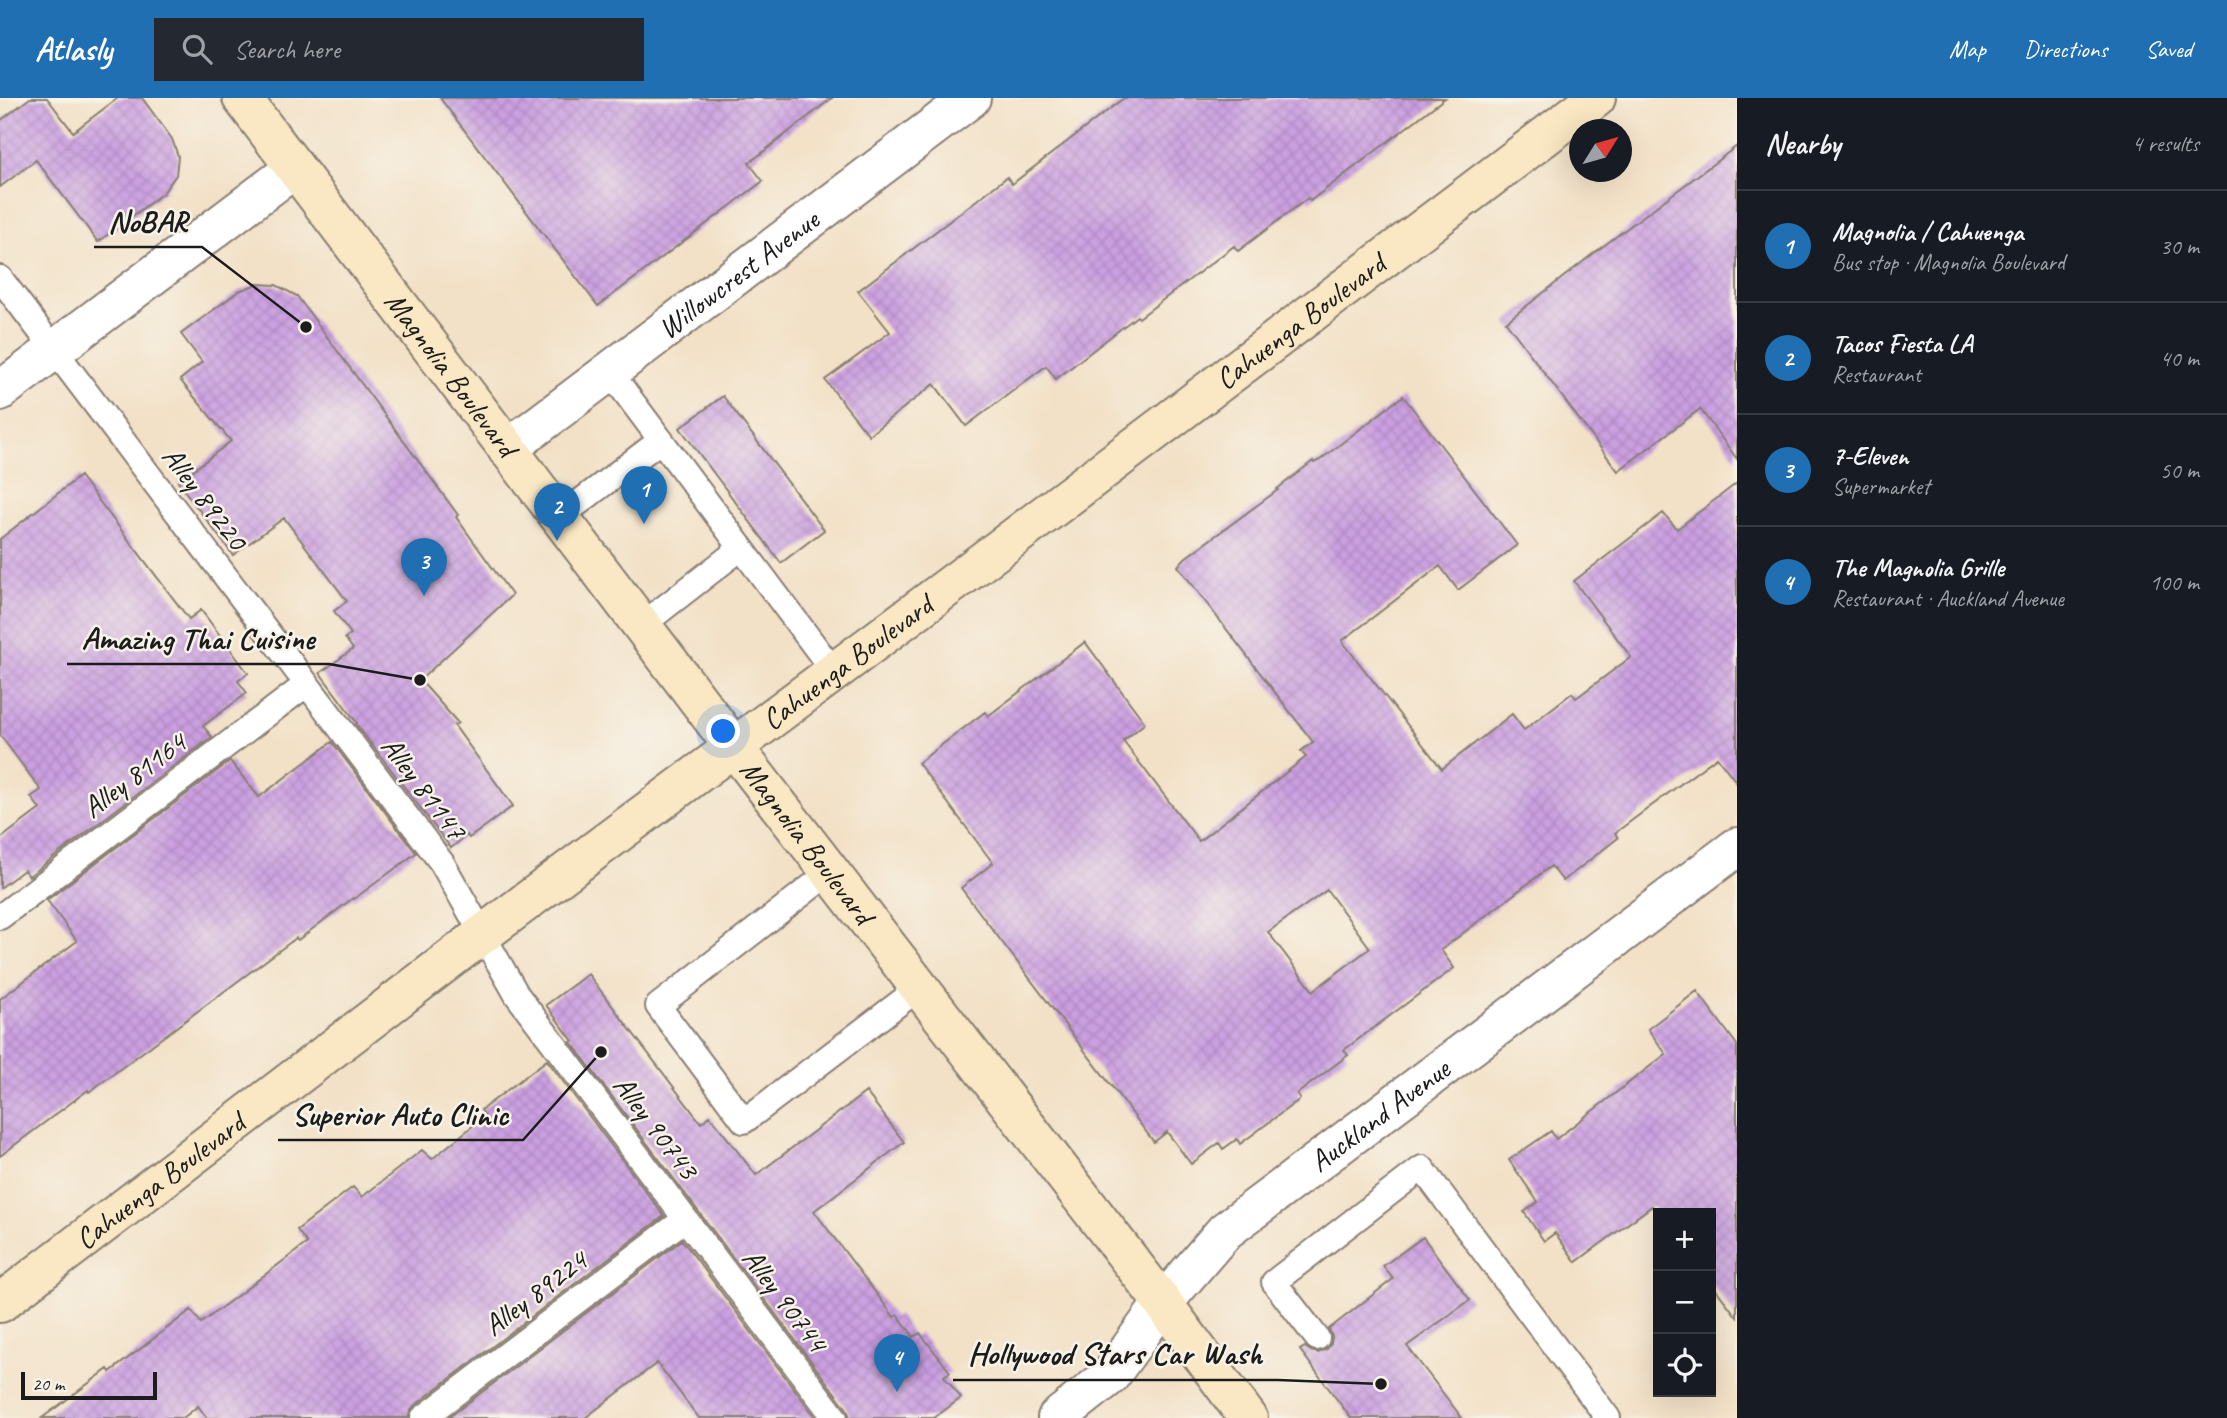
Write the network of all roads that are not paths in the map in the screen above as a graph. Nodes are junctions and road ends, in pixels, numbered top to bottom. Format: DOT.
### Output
graph roads {
  1 [pos="242,98"];
  2 [pos="971,98"];
  3 [pos="1596,98"];
  4 [pos="295,168"];
  5 [pos="0,278"];
  6 [pos="54,350"];
  7 [pos="610,372"];
  8 [pos="0,391"];
  9 [pos="661,440"];
  10 [pos="507,450"];
  11 [pos="560,517"];
  12 [pos="741,548"];
  13 [pos="642,625"];
  14 [pos="834,672"];
  15 [pos="307,684"];
  16 [pos="733,746"];
  17 [pos="1737,847"];
  18 [pos="830,872"];
  19 [pos="0,917"];
  20 [pos="483,934"];
  21 [pos="919,988"];
  22 [pos="685,1219"];
  23 [pos="0,1303"];
  24 [pos="1163,1303"];
  25 [pos="1317,1338"];
  26 [pos="423,1418"];
  27 [pos="835,1418"];
  28 [pos="1057,1418"];
  29 [pos="1248,1418"];
  30 [pos="1608,1418"];
  1 -- 4 [label="main road, Magnolia Boulevard"];
  2 -- 7 [label="street, Willowcrest Avenue"];
  3 -- 14 [label="main road, Cahuenga Boulevard"];
  4 -- 6 [label="street"];
  4 -- 10 [label="main road, Magnolia Boulevard"];
  5 -- 6 [label="lane, Alley 89220"];
  6 -- 8 [label="street"];
  6 -- 15 [label="lane, Alley 89220"];
  7 -- 9 [label="lane"];
  7 -- 10 [label="street, Willowcrest Avenue"];
  9 -- 11 [label="lane"];
  9 -- 12 [label="lane"];
  10 -- 11 [label="main road, Magnolia Boulevard"];
  11 -- 13 [label="main road, Magnolia Boulevard"];
  12 -- 13 [label="lane"];
  12 -- 14 [label="lane"];
  13 -- 16 [label="main road, Magnolia Boulevard"];
  14 -- 16 [label="main road, Cahuenga Boulevard"];
  15 -- 19 [label="lane, Alley 81164"];
  15 -- 20 [label="lane, Alley 81147"];
  16 -- 18 [label="main road, Magnolia Boulevard"];
  16 -- 20 [label="main road, Cahuenga Boulevard"];
  17 -- 24 [label="street, Auckland Avenue"];
  18 -- 21 [label="main road, Magnolia Boulevard"];
  18 -- 21 [label="lane"];
  20 -- 22 [label="lane, Alley 90743"];
  20 -- 23 [label="main road, Cahuenga Boulevard"];
  21 -- 24 [label="main road, Magnolia Boulevard"];
  22 -- 26 [label="lane, Alley 89224"];
  22 -- 27 [label="lane, Alley 90744"];
  24 -- 28 [label="street, Auckland Avenue"];
  24 -- 29 [label="main road, Magnolia Boulevard"];
  25 -- 30 [label="lane"];
}
